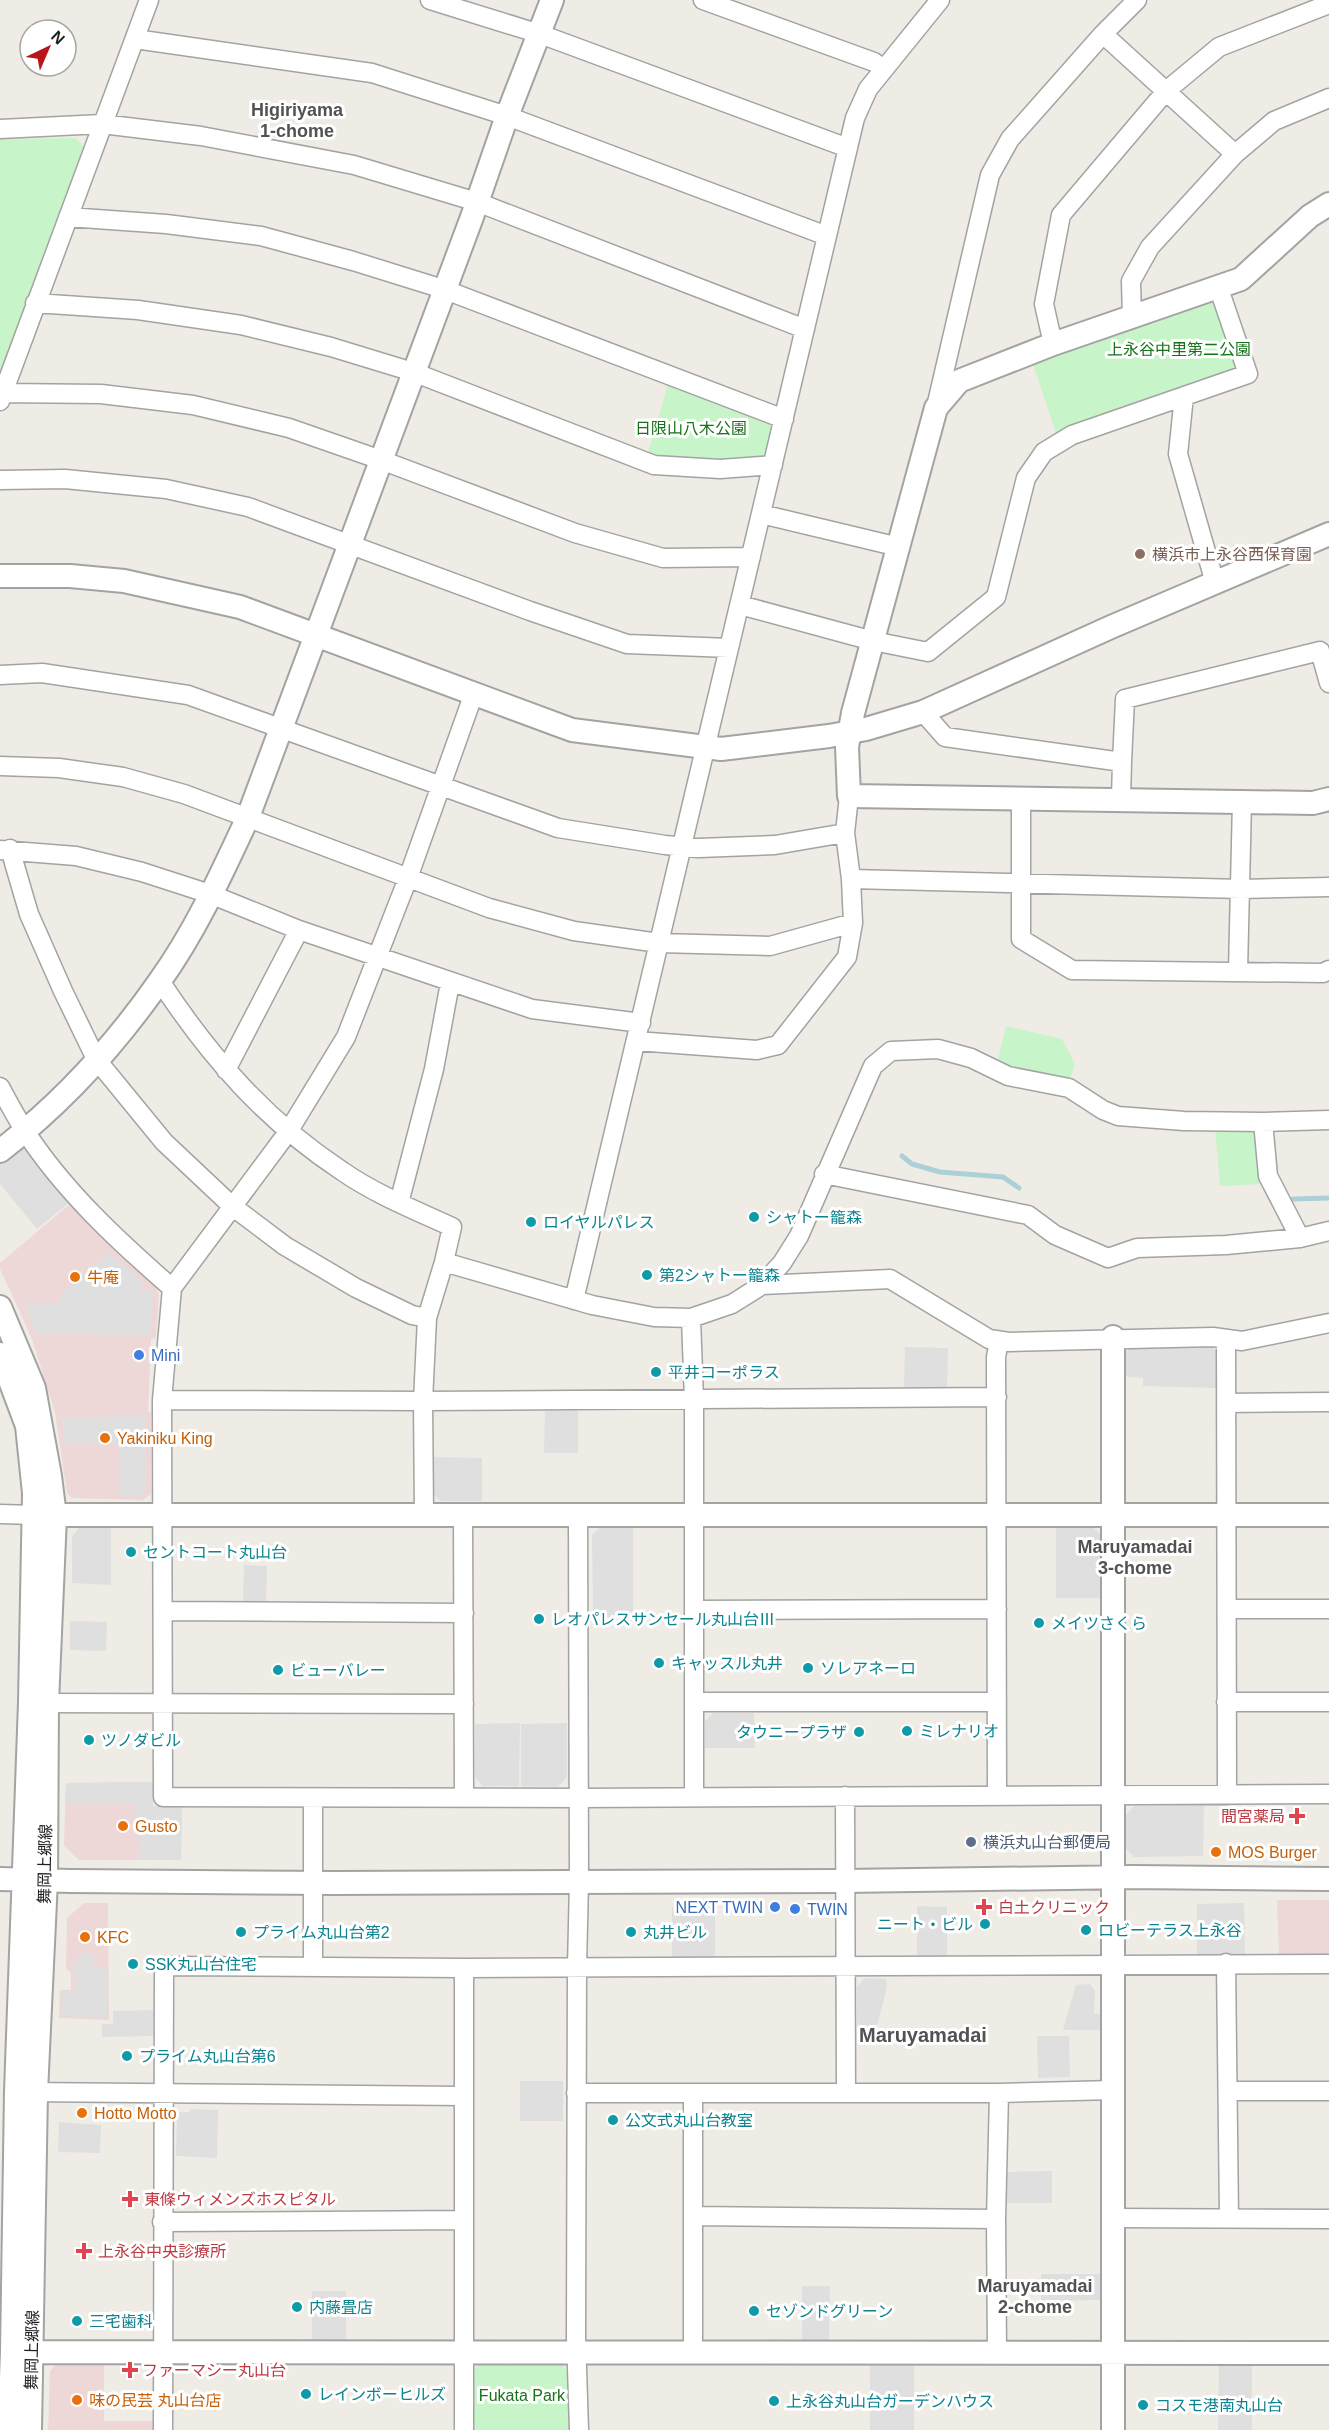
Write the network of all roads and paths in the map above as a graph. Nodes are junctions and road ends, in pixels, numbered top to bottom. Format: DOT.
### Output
graph roads {
  1 [pos="149,0"];
  2 [pos="430,0"];
  3 [pos="552,0"];
  4 [pos="703,0"];
  5 [pos="940,0"];
  6 [pos="1137,0"];
  7 [pos="1329,4"];
  8 [pos="540,34"];
  9 [pos="1103,34"];
  10 [pos="135,39"];
  11 [pos="884,69"];
  12 [pos="1166,91"];
  13 [pos="1329,98"];
  14 [pos="507,116"];
  15 [pos="102,124"];
  16 [pos="0,129"];
  17 [pos="848,148"];
  18 [pos="1235,154"];
  19 [pos="477,202"];
  20 [pos="1329,204"];
  21 [pos="68,217"];
  22 [pos="827,236"];
  23 [pos="1218,286"];
  24 [pos="443,289"];
  25 [pos="35,303"];
  26 [pos="1132,318"];
  27 [pos="805,329"];
  28 [pos="1053,344"];
  29 [pos="413,372"];
  30 [pos="1184,396"];
  31 [pos="2,397"];
  32 [pos="936,408"];
  33 [pos="783,419"];
  34 [pos="381,460"];
  35 [pos="773,465"];
  36 [pos="0,480"];
  37 [pos="761,514"];
  38 [pos="1329,534"];
  39 [pos="351,544"];
  40 [pos="899,547"];
  41 [pos="751,558"];
  42 [pos="0,576"];
  43 [pos="1215,583"];
  44 [pos="740,605"];
  45 [pos="315,635"];
  46 [pos="873,641"];
  47 [pos="729,648"];
  48 [pos="0,675"];
  49 [pos="1329,683"];
  50 [pos="474,693"];
  51 [pos="923,712"];
  52 [pos="280,728"];
  53 [pos="848,732"];
  54 [pos="706,748"];
  55 [pos="1122,762"];
  56 [pos="0,766"];
  57 [pos="439,786"];
  58 [pos="849,796"];
  59 [pos="1021,799"];
  60 [pos="1121,799"];
  61 [pos="1329,800"];
  62 [pos="1242,801"];
  63 [pos="248,817"];
  64 [pos="845,833"];
  65 [pos="681,847"];
  66 [pos="5,850"];
  67 [pos="408,878"];
  68 [pos="851,879"];
  69 [pos="1022,883"];
  70 [pos="1329,887"];
  71 [pos="1241,889"];
  72 [pos="210,894"];
  73 [pos="853,923"];
  74 [pos="299,930"];
  75 [pos="659,943"];
  76 [pos="376,956"];
  77 [pos="1329,970"];
  78 [pos="1238,971"];
  79 [pos="160,981"];
  80 [pos="450,983"];
  81 [pos="640,1023"];
  82 [pos="636,1041"];
  83 [pos="96,1059"];
  84 [pos="226,1070"];
  85 [pos="0,1087"];
  86 [pos="1329,1120"];
  87 [pos="1263,1122"];
  88 [pos="25,1132"];
  89 [pos="288,1132"];
  90 [pos="0,1151"];
  91 [pos="824,1174"];
  92 [pos="399,1203"];
  93 [pos="232,1206"];
  94 [pos="1329,1231"];
  95 [pos="1300,1238"];
  96 [pos="444,1262"];
  97 [pos="762,1285"];
  98 [pos="172,1288"];
  99 [pos="574,1300"];
  100 [pos="0,1307"];
  101 [pos="427,1318"];
  102 [pos="691,1318"];
  103 [pos="1329,1323"];
  104 [pos="1113,1337"];
  105 [pos="1226,1339"];
  106 [pos="999,1341"];
  107 [pos="0,1354"];
  108 [pos="997,1397"];
  109 [pos="162,1400"];
  110 [pos="694,1400"];
  111 [pos="423,1401"];
  112 [pos="1226,1402"];
  113 [pos="1329,1402"];
  114 [pos="0,1514"];
  115 [pos="997,1514"];
  116 [pos="1113,1514"];
  117 [pos="1227,1515"];
  118 [pos="1329,1515"];
  119 [pos="44,1516"];
  120 [pos="162,1516"];
  121 [pos="424,1516"];
  122 [pos="463,1516"];
  123 [pos="578,1516"];
  124 [pos="693,1516"];
  125 [pos="997,1609"];
  126 [pos="1227,1609"];
  127 [pos="1329,1609"];
  128 [pos="695,1610"];
  129 [pos="163,1611"];
  130 [pos="464,1613"];
  131 [pos="695,1702"];
  132 [pos="997,1702"];
  133 [pos="1226,1702"];
  134 [pos="1329,1702"];
  135 [pos="38,1703"];
  136 [pos="162,1704"];
  137 [pos="464,1704"];
  138 [pos="1329,1794"];
  139 [pos="997,1795"];
  140 [pos="1113,1795"];
  141 [pos="1227,1795"];
  142 [pos="845,1796"];
  143 [pos="464,1797"];
  144 [pos="694,1797"];
  145 [pos="313,1798"];
  146 [pos="579,1798"];
  147 [pos="1113,1877"];
  148 [pos="11,1879"];
  149 [pos="1329,1879"];
  150 [pos="46,1880"];
  151 [pos="845,1881"];
  152 [pos="314,1882"];
  153 [pos="579,1882"];
  154 [pos="1226,1963"];
  155 [pos="1113,1964"];
  156 [pos="1329,1964"];
  157 [pos="313,1967"];
  158 [pos="577,1967"];
  159 [pos="846,1967"];
  160 [pos="464,1968"];
  161 [pos="1113,2090"];
  162 [pos="1228,2091"];
  163 [pos="1329,2091"];
  164 [pos="26,2092"];
  165 [pos="846,2092"];
  166 [pos="162,2093"];
  167 [pos="576,2093"];
  168 [pos="999,2093"];
  169 [pos="693,2094"];
  170 [pos="463,2096"];
  171 [pos="7,2209"];
  172 [pos="693,2216"];
  173 [pos="1113,2218"];
  174 [pos="1229,2218"];
  175 [pos="996,2219"];
  176 [pos="1329,2219"];
  177 [pos="464,2220"];
  178 [pos="162,2222"];
  179 [pos="15,2352"];
  180 [pos="162,2352"];
  181 [pos="576,2352"];
  182 [pos="693,2352"];
  183 [pos="997,2352"];
  184 [pos="464,2353"];
  185 [pos="1113,2353"];
  186 [pos="1329,2353"];
  187 [pos="9,2430"];
  188 [pos="30,2430"];
  189 [pos="163,2430"];
  190 [pos="464,2430"];
  191 [pos="579,2430"];
  192 [pos="1113,2430"];
  1 -- 10 [label="street"];
  2 -- 8 [label="street"];
  3 -- 8 [label="street"];
  4 -- 11 [label="street"];
  5 -- 11 [label="street"];
  6 -- 9 [label="street"];
  7 -- 12 [label="street"];
  8 -- 14 [label="street"];
  8 -- 17 [label="street"];
  9 -- 12 [label="street"];
  9 -- 32 [label="street"];
  10 -- 14 [label="street"];
  10 -- 15 [label="street"];
  11 -- 17 [label="street"];
  12 -- 18 [label="street"];
  12 -- 28 [label="street"];
  13 -- 18 [label="street"];
  14 -- 19 [label="street"];
  14 -- 22 [label="street"];
  15 -- 16 [label="street"];
  15 -- 19 [label="street"];
  15 -- 21 [label="street"];
  17 -- 22 [label="street"];
  18 -- 26 [label="street"];
  19 -- 24 [label="street"];
  19 -- 27 [label="street"];
  20 -- 23 [label="street"];
  21 -- 24 [label="street"];
  21 -- 25 [label="street"];
  22 -- 27 [label="street"];
  23 -- 26 [label="street"];
  23 -- 30 [label="street"];
  24 -- 29 [label="street"];
  24 -- 33 [label="street"];
  25 -- 29 [label="street"];
  25 -- 31 [label="street"];
  26 -- 28 [label="street"];
  27 -- 33 [label="street"];
  28 -- 32 [label="street"];
  29 -- 34 [label="street"];
  29 -- 35 [label="street"];
  30 -- 43 [label="street"];
  30 -- 46 [label="street"];
  31 -- 34 [label="street"];
  32 -- 40 [label="street"];
  33 -- 35 [label="street"];
  34 -- 39 [label="street"];
  34 -- 41 [label="street"];
  35 -- 37 [label="street"];
  36 -- 39 [label="street"];
  37 -- 40 [label="street"];
  37 -- 41 [label="street"];
  38 -- 43 [label="street"];
  39 -- 45 [label="street"];
  39 -- 47 [label="street"];
  40 -- 46 [label="street"];
  41 -- 44 [label="street"];
  42 -- 45 [label="street"];
  43 -- 51 [label="street"];
  44 -- 46 [label="street"];
  44 -- 47 [label="street"];
  45 -- 50 [label="street"];
  45 -- 52 [label="street"];
  46 -- 53 [label="street"];
  47 -- 54 [label="street"];
  48 -- 52 [label="street"];
  49 -- 55 [label="street"];
  50 -- 54 [label="street"];
  50 -- 57 [label="street"];
  51 -- 53 [label="street"];
  51 -- 55 [label="street"];
  52 -- 57 [label="street"];
  52 -- 63 [label="street"];
  53 -- 54 [label="street"];
  53 -- 58 [label="street"];
  54 -- 65 [label="street"];
  55 -- 60 [label="street"];
  56 -- 63 [label="street"];
  57 -- 65 [label="street"];
  57 -- 67 [label="street"];
  58 -- 59 [label="street"];
  58 -- 64 [label="street"];
  59 -- 60 [label="street"];
  59 -- 69 [label="street"];
  60 -- 62 [label="street"];
  61 -- 62 [label="street"];
  62 -- 71 [label="street"];
  63 -- 67 [label="street"];
  63 -- 72 [label="street"];
  64 -- 65 [label="street"];
  64 -- 68 [label="street"];
  65 -- 75 [label="street"];
  66 -- 72 [label="street"];
  66 -- 83 [label="street"];
  67 -- 75 [label="street"];
  67 -- 76 [label="street"];
  68 -- 69 [label="street"];
  68 -- 73 [label="street"];
  69 -- 71 [label="street"];
  69 -- 78 [label="street"];
  70 -- 71 [label="street"];
  71 -- 78 [label="street"];
  72 -- 74 [label="street"];
  72 -- 79 [label="street"];
  73 -- 75 [label="street"];
  73 -- 82 [label="street"];
  74 -- 76 [label="street"];
  74 -- 84 [label="street"];
  75 -- 81 [label="street"];
  76 -- 80 [label="street"];
  76 -- 89 [label="street"];
  77 -- 78 [label="street"];
  79 -- 83 [label="street"];
  79 -- 84 [label="street"];
  80 -- 81 [label="street"];
  80 -- 92 [label="street"];
  81 -- 82 [label="street"];
  82 -- 99 [label="street"];
  83 -- 88 [label="street"];
  83 -- 93 [label="street"];
  84 -- 89 [label="street"];
  85 -- 88 [label="street"];
  86 -- 87 [label="street"];
  87 -- 91 [label="street"];
  87 -- 95 [label="street"];
  88 -- 90 [label="street"];
  88 -- 98 [label="street"];
  89 -- 92 [label="street"];
  89 -- 93 [label="street"];
  91 -- 95 [label="street"];
  91 -- 97 [label="street"];
  92 -- 96 [label="street"];
  93 -- 98 [label="street"];
  93 -- 101 [label="street"];
  94 -- 95 [label="street"];
  96 -- 99 [label="street"];
  96 -- 101 [label="street"];
  97 -- 102 [label="street"];
  97 -- 106 [label="street"];
  98 -- 109 [label="street"];
  99 -- 102 [label="street"];
  100 -- 119 [label="street, 舞岡上郷線"];
  101 -- 111 [label="street"];
  102 -- 110 [label="street"];
  103 -- 105 [label="street"];
  104 -- 105 [label="street"];
  104 -- 106 [label="street"];
  104 -- 116 [label="street"];
  105 -- 112 [label="street"];
  106 -- 108 [label="street"];
  107 -- 119 [label="street, 舞岡上郷線"];
  108 -- 110 [label="street"];
  108 -- 115 [label="street"];
  109 -- 111 [label="street"];
  109 -- 120 [label="street"];
  110 -- 111 [label="street"];
  110 -- 124 [label="street"];
  111 -- 121 [label="street"];
  112 -- 113 [label="street"];
  112 -- 117 [label="street"];
  114 -- 119 [label="street"];
  115 -- 116 [label="street"];
  115 -- 124 [label="street"];
  115 -- 125 [label="street"];
  116 -- 117 [label="street"];
  116 -- 140 [label="street"];
  117 -- 118 [label="street"];
  117 -- 126 [label="street"];
  119 -- 120 [label="street"];
  119 -- 135 [label="street, 舞岡上郷線"];
  120 -- 121 [label="street"];
  120 -- 129 [label="street"];
  121 -- 122 [label="street"];
  122 -- 123 [label="street"];
  122 -- 130 [label="street"];
  123 -- 124 [label="street"];
  123 -- 146 [label="street"];
  124 -- 128 [label="street"];
  125 -- 128 [label="street"];
  125 -- 132 [label="street"];
  126 -- 127 [label="street"];
  126 -- 133 [label="street"];
  128 -- 131 [label="street"];
  129 -- 130 [label="street"];
  129 -- 136 [label="street"];
  130 -- 137 [label="street"];
  131 -- 132 [label="street"];
  131 -- 144 [label="street"];
  132 -- 139 [label="street"];
  133 -- 134 [label="street"];
  133 -- 141 [label="street"];
  135 -- 136 [label="street"];
  135 -- 148 [label="street, 舞岡上郷線"];
  135 -- 150 [label="street, 舞岡上郷線"];
  136 -- 137 [label="street"];
  136 -- 145 [label="street"];
  137 -- 143 [label="street"];
  138 -- 141 [label="street"];
  139 -- 140 [label="street"];
  139 -- 142 [label="street"];
  140 -- 141 [label="street"];
  140 -- 147 [label="street"];
  142 -- 144 [label="street"];
  142 -- 151 [label="street"];
  143 -- 145 [label="street"];
  143 -- 146 [label="street"];
  144 -- 146 [label="street"];
  145 -- 152 [label="street"];
  146 -- 153 [label="street"];
  147 -- 149 [label="street"];
  147 -- 151 [label="street"];
  147 -- 155 [label="street"];
  148 -- 150 [label="street"];
  148 -- 164 [label="street, 舞岡上郷線"];
  150 -- 152 [label="street"];
  150 -- 164 [label="street, 舞岡上郷線"];
  151 -- 153 [label="street"];
  151 -- 159 [label="street"];
  152 -- 153 [label="street"];
  152 -- 157 [label="street"];
  153 -- 158 [label="street"];
  154 -- 155 [label="street"];
  154 -- 156 [label="street"];
  154 -- 162 [label="street"];
  155 -- 159 [label="street"];
  155 -- 161 [label="street"];
  157 -- 160 [label="street"];
  157 -- 166 [label="street"];
  158 -- 159 [label="street"];
  158 -- 160 [label="street"];
  158 -- 167 [label="street"];
  159 -- 165 [label="street"];
  160 -- 170 [label="street"];
  161 -- 168 [label="street"];
  161 -- 173 [label="street"];
  162 -- 163 [label="street"];
  162 -- 174 [label="street"];
  164 -- 166 [label="street"];
  164 -- 171 [label="street, 舞岡上郷線"];
  164 -- 179 [label="street, 舞岡上郷線"];
  165 -- 168 [label="street"];
  165 -- 169 [label="street"];
  166 -- 170 [label="street"];
  166 -- 178 [label="street"];
  167 -- 169 [label="street"];
  167 -- 181 [label="street"];
  168 -- 175 [label="street"];
  169 -- 172 [label="street"];
  170 -- 177 [label="street"];
  171 -- 179 [label="street, 舞岡上郷線"];
  172 -- 175 [label="street"];
  172 -- 182 [label="street"];
  173 -- 174 [label="street"];
  173 -- 185 [label="street"];
  174 -- 176 [label="street"];
  175 -- 183 [label="street"];
  177 -- 178 [label="street"];
  177 -- 184 [label="street"];
  178 -- 180 [label="street"];
  179 -- 180 [label="street"];
  179 -- 187 [label="street, 舞岡上郷線"];
  179 -- 188 [label="street, 舞岡上郷線"];
  180 -- 184 [label="street"];
  180 -- 189 [label="street"];
  181 -- 182 [label="street"];
  181 -- 184 [label="street"];
  181 -- 191 [label="street"];
  182 -- 183 [label="street"];
  183 -- 185 [label="street"];
  184 -- 190 [label="street"];
  185 -- 186 [label="street"];
  185 -- 192 [label="street"];
}
